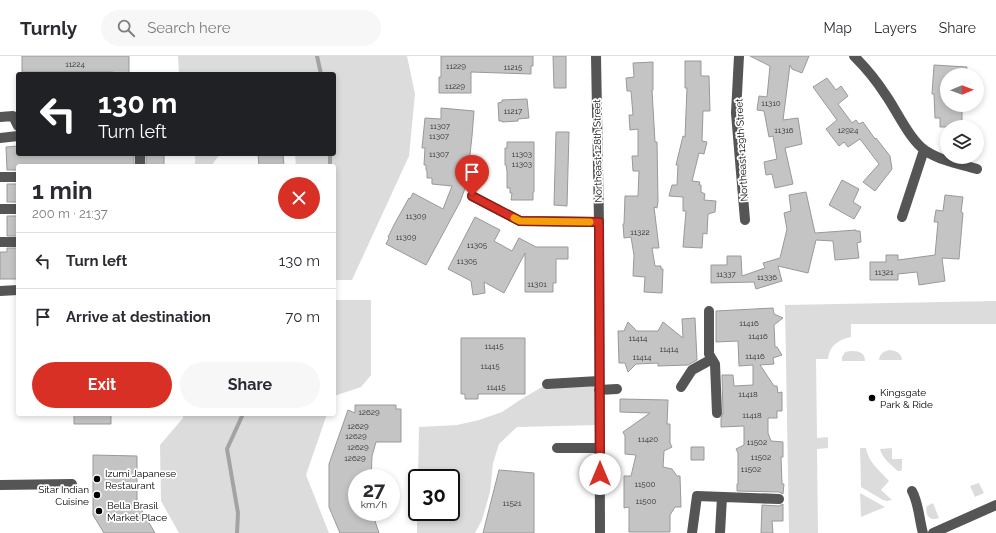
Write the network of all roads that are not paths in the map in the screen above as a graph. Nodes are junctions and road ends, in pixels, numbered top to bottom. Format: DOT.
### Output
graph roads {
  1 [pos="596,56"];
  2 [pos="739,56"];
  3 [pos="854,56"];
  4 [pos="0,117"];
  5 [pos="16,122"];
  6 [pos="16,136"];
  7 [pos="0,138"];
  8 [pos="924,150"];
  9 [pos="977,169"];
  10 [pos="0,177"];
  11 [pos="16,177"];
  12 [pos="472,196"];
  13 [pos="0,209"];
  14 [pos="16,209"];
  15 [pos="902,217"];
  16 [pos="745,220"];
  17 [pos="599,222"];
  18 [pos="0,242"];
  19 [pos="16,242"];
  20 [pos="16,290"];
  21 [pos="0,291"];
  22 [pos="709,311"];
  23 [pos="712,359"];
  24 [pos="548,384"];
  25 [pos="599,385"];
  26 [pos="681,387"];
  27 [pos="617,389"];
  28 [pos="717,413"];
  29 [pos="558,448"];
  30 [pos="600,448"];
  31 [pos="72,484"];
  32 [pos="0,485"];
  33 [pos="912,491"];
  34 [pos="722,497"];
  35 [pos="779,499"];
  36 [pos="996,505"];
  37 [pos="600,533"];
  38 [pos="692,533"];
  39 [pos="720,533"];
  40 [pos="923,533"];
  41 [pos="933,533"];
  1 -- 17 [label="street, Northeast 128th Street"];
  2 -- 16 [label="street, Northeast 129th Street"];
  3 -- 8 [label="street"];
  4 -- 5 [label="street"];
  6 -- 7 [label="street"];
  8 -- 9 [label="street"];
  8 -- 15 [label="street"];
  10 -- 11 [label="street"];
  12 -- 17 [label="street"];
  13 -- 14 [label="street"];
  17 -- 25 [label="street, Northeast 128th Street"];
  18 -- 19 [label="street"];
  20 -- 21 [label="street"];
  22 -- 23 [label="street"];
  23 -- 26 [label="street"];
  23 -- 28 [label="street"];
  24 -- 25 [label="street"];
  25 -- 27 [label="street"];
  25 -- 30 [label="street, Northeast 128th Street"];
  29 -- 30 [label="street"];
  30 -- 37 [label="street, Northeast 128th Street"];
  31 -- 32 [label="street"];
  33 -- 40 [label="street"];
  34 -- 35 [label="street"];
  34 -- 38 [label="street"];
  34 -- 39 [label="street"];
  36 -- 41 [label="street"];
}
